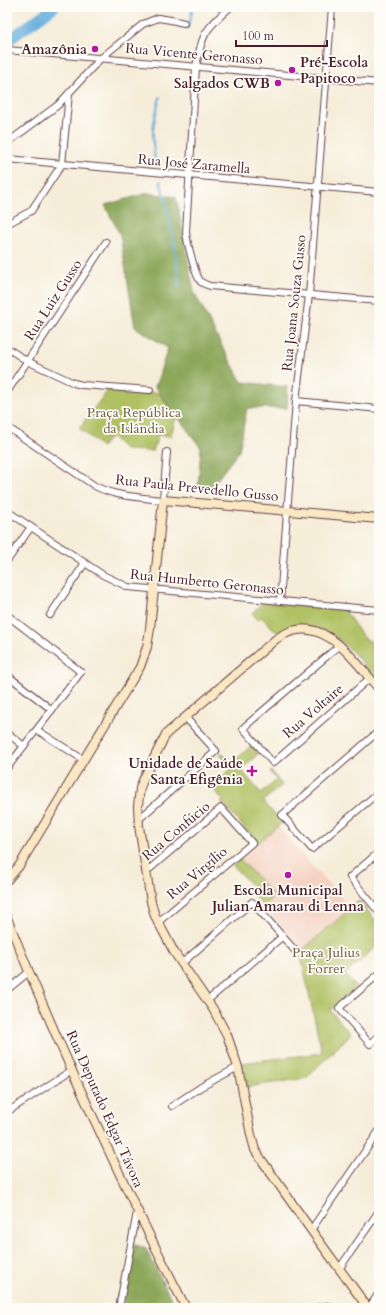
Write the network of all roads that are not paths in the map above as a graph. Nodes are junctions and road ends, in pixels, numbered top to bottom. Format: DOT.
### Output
graph roads {
  1 [pos="230,7"];
  2 [pos="332,7"];
  3 [pos="184,23"];
  4 [pos="7,50"];
  5 [pos="101,58"];
  6 [pos="196,67"];
  7 [pos="326,78"];
  8 [pos="379,83"];
  9 [pos="69,94"];
  10 [pos="7,143"];
  11 [pos="7,159"];
  12 [pos="62,164"];
  13 [pos="190,175"];
  14 [pos="318,186"];
  15 [pos="379,192"];
  16 [pos="7,224"];
  17 [pos="106,242"];
  18 [pos="309,295"];
  19 [pos="379,301"];
  20 [pos="7,348"];
  21 [pos="27,361"];
  22 [pos="150,390"];
  23 [pos="7,392"];
  24 [pos="296,401"];
  25 [pos="379,409"];
  26 [pos="7,427"];
  27 [pos="167,452"];
  28 [pos="162,500"];
  29 [pos="7,511"];
  30 [pos="288,511"];
  31 [pos="379,519"];
  32 [pos="31,527"];
  33 [pos="7,561"];
  34 [pos="85,563"];
  35 [pos="154,590"];
  36 [pos="280,601"];
  37 [pos="379,610"];
  38 [pos="7,615"];
  39 [pos="50,615"];
  40 [pos="340,645"];
  41 [pos="7,675"];
  42 [pos="370,678"];
  43 [pos="379,688"];
  44 [pos="52,710"];
  45 [pos="185,717"];
  46 [pos="37,730"];
  47 [pos="379,731"];
  48 [pos="7,733"];
  49 [pos="24,746"];
  50 [pos="84,760"];
  51 [pos="7,768"];
  52 [pos="379,792"];
  53 [pos="138,820"];
  54 [pos="252,843"];
  55 [pos="379,852"];
  56 [pos="146,872"];
  57 [pos="7,880"];
  58 [pos="379,912"];
  59 [pos="7,918"];
  60 [pos="157,922"];
  61 [pos="283,936"];
  62 [pos="298,954"];
  63 [pos="181,964"];
  64 [pos="29,972"];
  65 [pos="379,974"];
  66 [pos="7,990"];
  67 [pos="207,1001"];
  68 [pos="379,1035"];
  69 [pos="238,1067"];
  70 [pos="72,1070"];
  71 [pos="172,1106"];
  72 [pos="7,1112"];
  73 [pos="379,1132"];
  74 [pos="379,1211"];
  75 [pos="137,1212"];
  76 [pos="311,1230"];
  77 [pos="339,1269"];
  78 [pos="379,1293"];
  79 [pos="120,1308"];
  80 [pos="186,1308"];
  81 [pos="316,1308"];
  82 [pos="332,1308"];
  83 [pos="368,1308"];
  1 -- 6 [label="street"];
  2 -- 7 [label="street, Rua Joana Souza Gusso"];
  3 -- 5 [label="street"];
  4 -- 5 [label="street, Rua Vicente Geronasso"];
  5 -- 6 [label="street, Rua Vicente Geronasso"];
  5 -- 9 [label="street"];
  6 -- 7 [label="street, Rua Vicente Geronasso"];
  6 -- 13 [label="street"];
  7 -- 8 [label="street, Rua Vicente Geronasso"];
  7 -- 14 [label="street, Rua Joana Souza Gusso"];
  9 -- 10 [label="street"];
  9 -- 12 [label="street"];
  11 -- 12 [label="street, Rua José Zaramella"];
  12 -- 13 [label="street, Rua José Zaramella"];
  12 -- 16 [label="street"];
  13 -- 14 [label="street, Rua José Zaramella"];
  13 -- 18 [label="street"];
  14 -- 15 [label="street, Rua José Zaramella"];
  14 -- 18 [label="street, Rua Joana Souza Gusso"];
  17 -- 21 [label="street, Rua Luiz Gusso"];
  18 -- 19 [label="street"];
  18 -- 24 [label="street, Rua Joana Souza Gusso"];
  20 -- 21 [label="street"];
  21 -- 22 [label="street"];
  21 -- 23 [label="street, Rua Luiz Gusso"];
  24 -- 25 [label="street"];
  24 -- 30 [label="street, Rua Joana Souza Gusso"];
  26 -- 28 [label="street, Rua Paula Prevedello Gusso"];
  27 -- 28 [label="street"];
  28 -- 30 [label="street, Rua Paula Prevedello Gusso"];
  28 -- 35 [label="street"];
  29 -- 32 [label="street, Rua Humberto Geronasso"];
  30 -- 31 [label="street, Rua Paula Prevedello Gusso"];
  30 -- 36 [label="street, Rua Joana Souza Gusso"];
  32 -- 33 [label="street"];
  32 -- 34 [label="street, Rua Humberto Geronasso"];
  34 -- 35 [label="street, Rua Humberto Geronasso"];
  34 -- 39 [label="street"];
  35 -- 36 [label="street, Rua Humberto Geronasso"];
  35 -- 50 [label="street"];
  36 -- 37 [label="street, Rua Humberto Geronasso"];
  38 -- 44 [label="street"];
  40 -- 42 [label="street"];
  40 -- 42 [label="street, Rua Voltaire"];
  40 -- 45 [label="street"];
  41 -- 44 [label="street"];
  42 -- 43 [label="street"];
  44 -- 46 [label="street"];
  45 -- 53 [label="street"];
  45 -- 53 [label="street"];
  46 -- 49 [label="street"];
  46 -- 50 [label="street"];
  47 -- 52 [label="street"];
  48 -- 49 [label="street"];
  49 -- 51 [label="street"];
  50 -- 57 [label="street"];
  53 -- 56 [label="street"];
  54 -- 56 [label="street, Rua Confúcio"];
  54 -- 60 [label="street, Rua Virgílio"];
  55 -- 58 [label="street"];
  56 -- 60 [label="street"];
  59 -- 64 [label="street, Rua Deputado Edgar Távora"];
  60 -- 63 [label="street"];
  61 -- 62 [label="street"];
  61 -- 63 [label="street"];
  61 -- 67 [label="street"];
  63 -- 67 [label="street"];
  64 -- 66 [label="street"];
  64 -- 70 [label="street, Rua Deputado Edgar Távora"];
  65 -- 68 [label="street"];
  67 -- 69 [label="street"];
  69 -- 71 [label="street"];
  69 -- 76 [label="street"];
  70 -- 72 [label="street"];
  70 -- 75 [label="street, Rua Deputado Edgar Távora"];
  73 -- 76 [label="street"];
  74 -- 77 [label="street"];
  75 -- 79 [label="street"];
  75 -- 80 [label="street, Rua Deputado Edgar Távora"];
  76 -- 77 [label="street"];
  77 -- 83 [label="street"];
  78 -- 83 [label="street"];
  81 -- 82 [label="street"];
}
